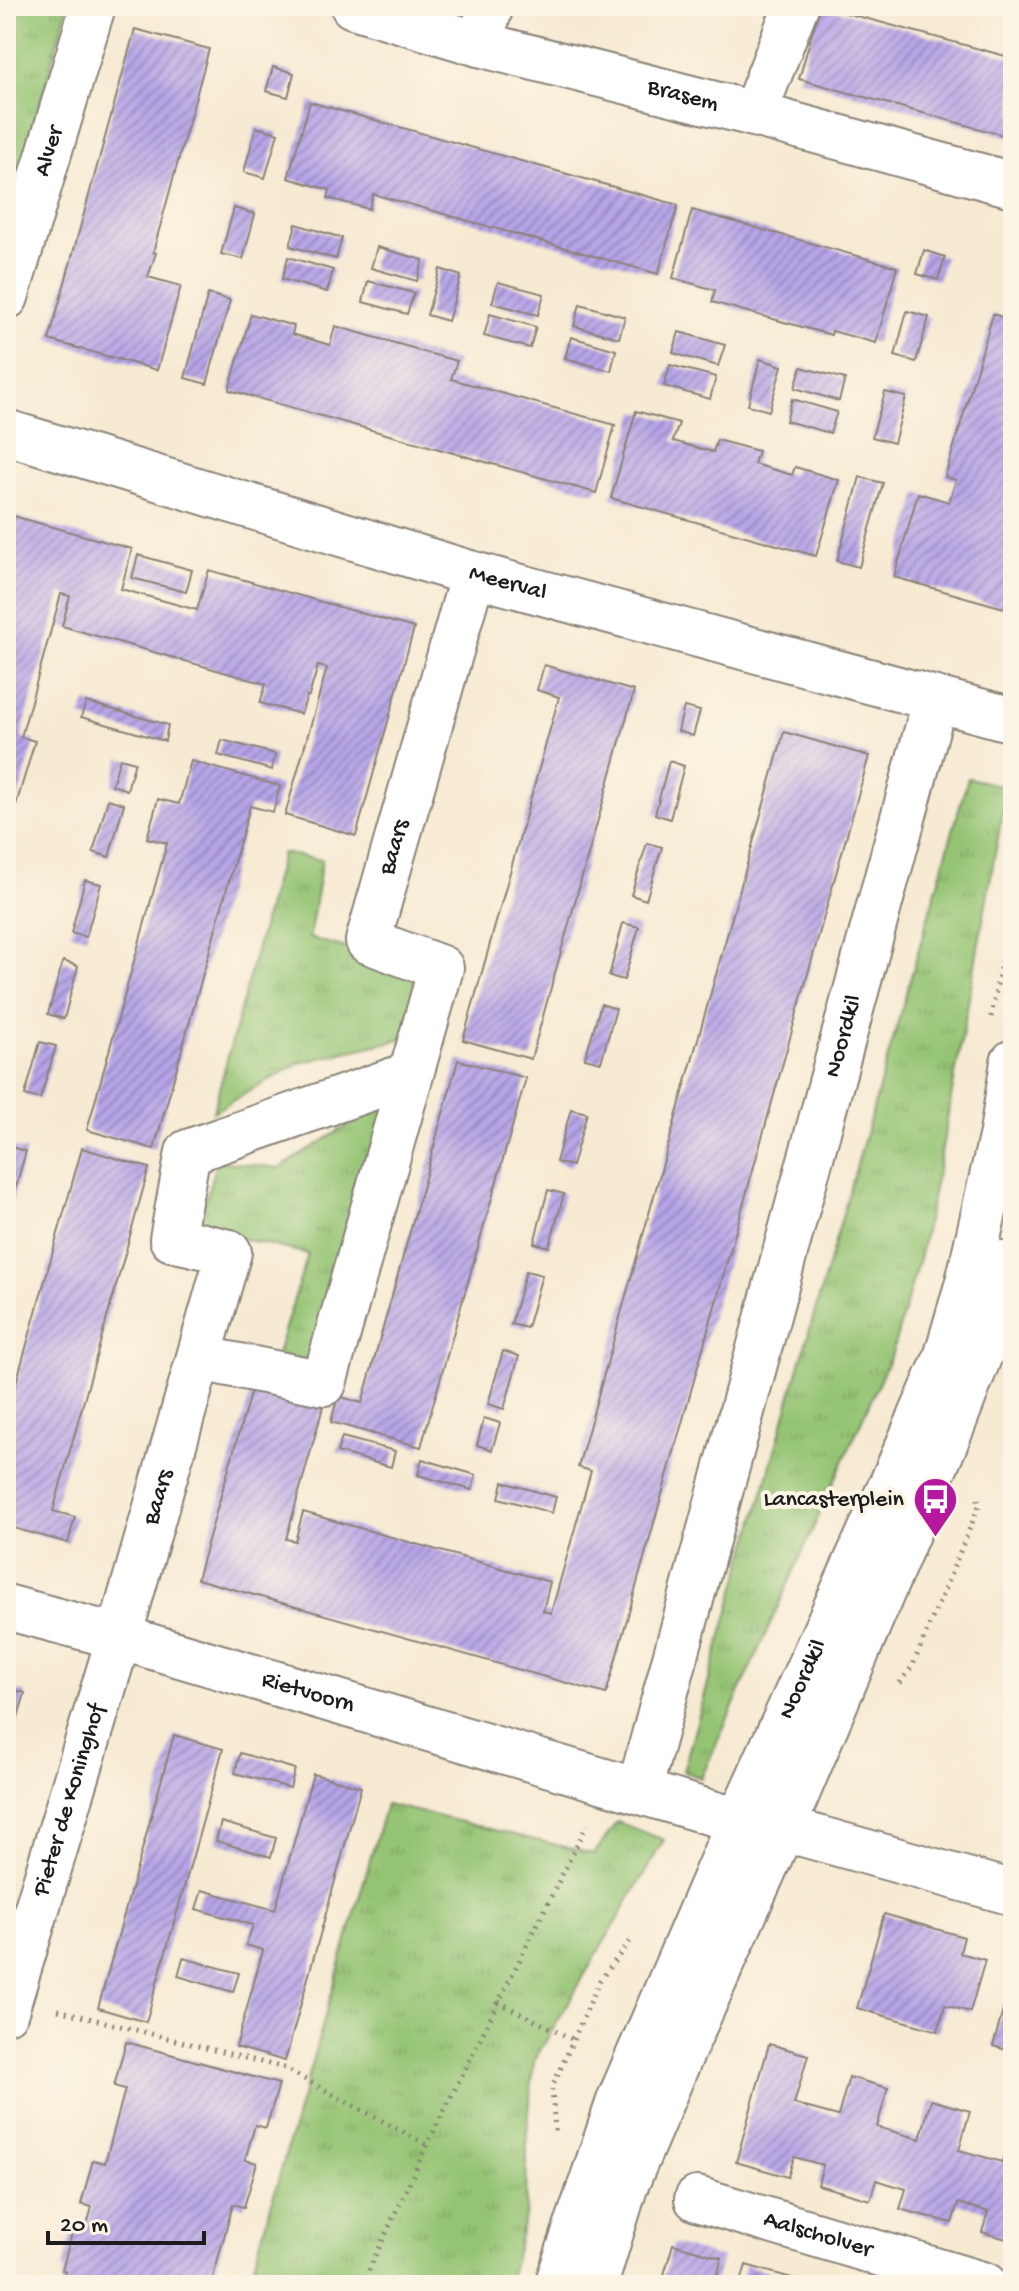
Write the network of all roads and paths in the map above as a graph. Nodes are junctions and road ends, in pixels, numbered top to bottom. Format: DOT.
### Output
graph roads {
  1 [pos="93,6"];
  2 [pos="353,6"];
  3 [pos="796,6"];
  4 [pos="485,25"];
  5 [pos="754,114"];
  6 [pos="1013,185"];
  7 [pos="6,297"];
  8 [pos="6,432"];
  9 [pos="473,574"];
  10 [pos="935,700"];
  11 [pos="1013,720"];
  12 [pos="1013,1062"];
  13 [pos="411,1074"];
  14 [pos="1013,1220"];
  15 [pos="199,1358"];
  16 [pos="6,1607"];
  17 [pos="119,1637"];
  18 [pos="624,1786"];
  19 [pos="739,1821"];
  20 [pos="781,1832"];
  21 [pos="1013,1893"];
  22 [pos="498,2002"];
  23 [pos="8,2004"];
  24 [pos="574,2040"];
  25 [pos="427,2145"];
  26 [pos="697,2199"];
  27 [pos="362,2285"];
  28 [pos="557,2285"];
  29 [pos="595,2285"];
  30 [pos="985,2285"];
  1 -- 7 [label="street, Alver"];
  2 -- 4 [label="street, Brasem"];
  3 -- 5 [label="street"];
  4 -- 5 [label="street, Brasem"];
  5 -- 6 [label="street, Brasem"];
  8 -- 9 [label="street, Meerval"];
  9 -- 10 [label="street, Meerval"];
  9 -- 13 [label="street, Baars"];
  10 -- 11 [label="street, Meerval"];
  10 -- 18 [label="street, Noordkil"];
  12 -- 19 [label="street, Noordkil"];
  13 -- 15 [label="street, Baars"];
  13 -- 15 [label="street, Baars"];
  14 -- 20 [label="street, Noordkil"];
  15 -- 17 [label="street, Baars"];
  16 -- 17 [label="street, Rietvoorn"];
  17 -- 18 [label="street, Rietvoorn"];
  17 -- 23 [label="street, Pieter de Koninghof"];
  18 -- 19 [label="street, Rietvoorn"];
  18 -- 22 [label="path"];
  19 -- 20 [label="street, Rietvoorn"];
  19 -- 28 [label="street, Noordkil"];
  20 -- 21 [label="street"];
  20 -- 29 [label="street, Noordkil"];
  22 -- 24 [label="path"];
  22 -- 25 [label="path"];
  23 -- 25 [label="path"];
  25 -- 27 [label="path"];
  26 -- 30 [label="street, Aalscholver"];
}
